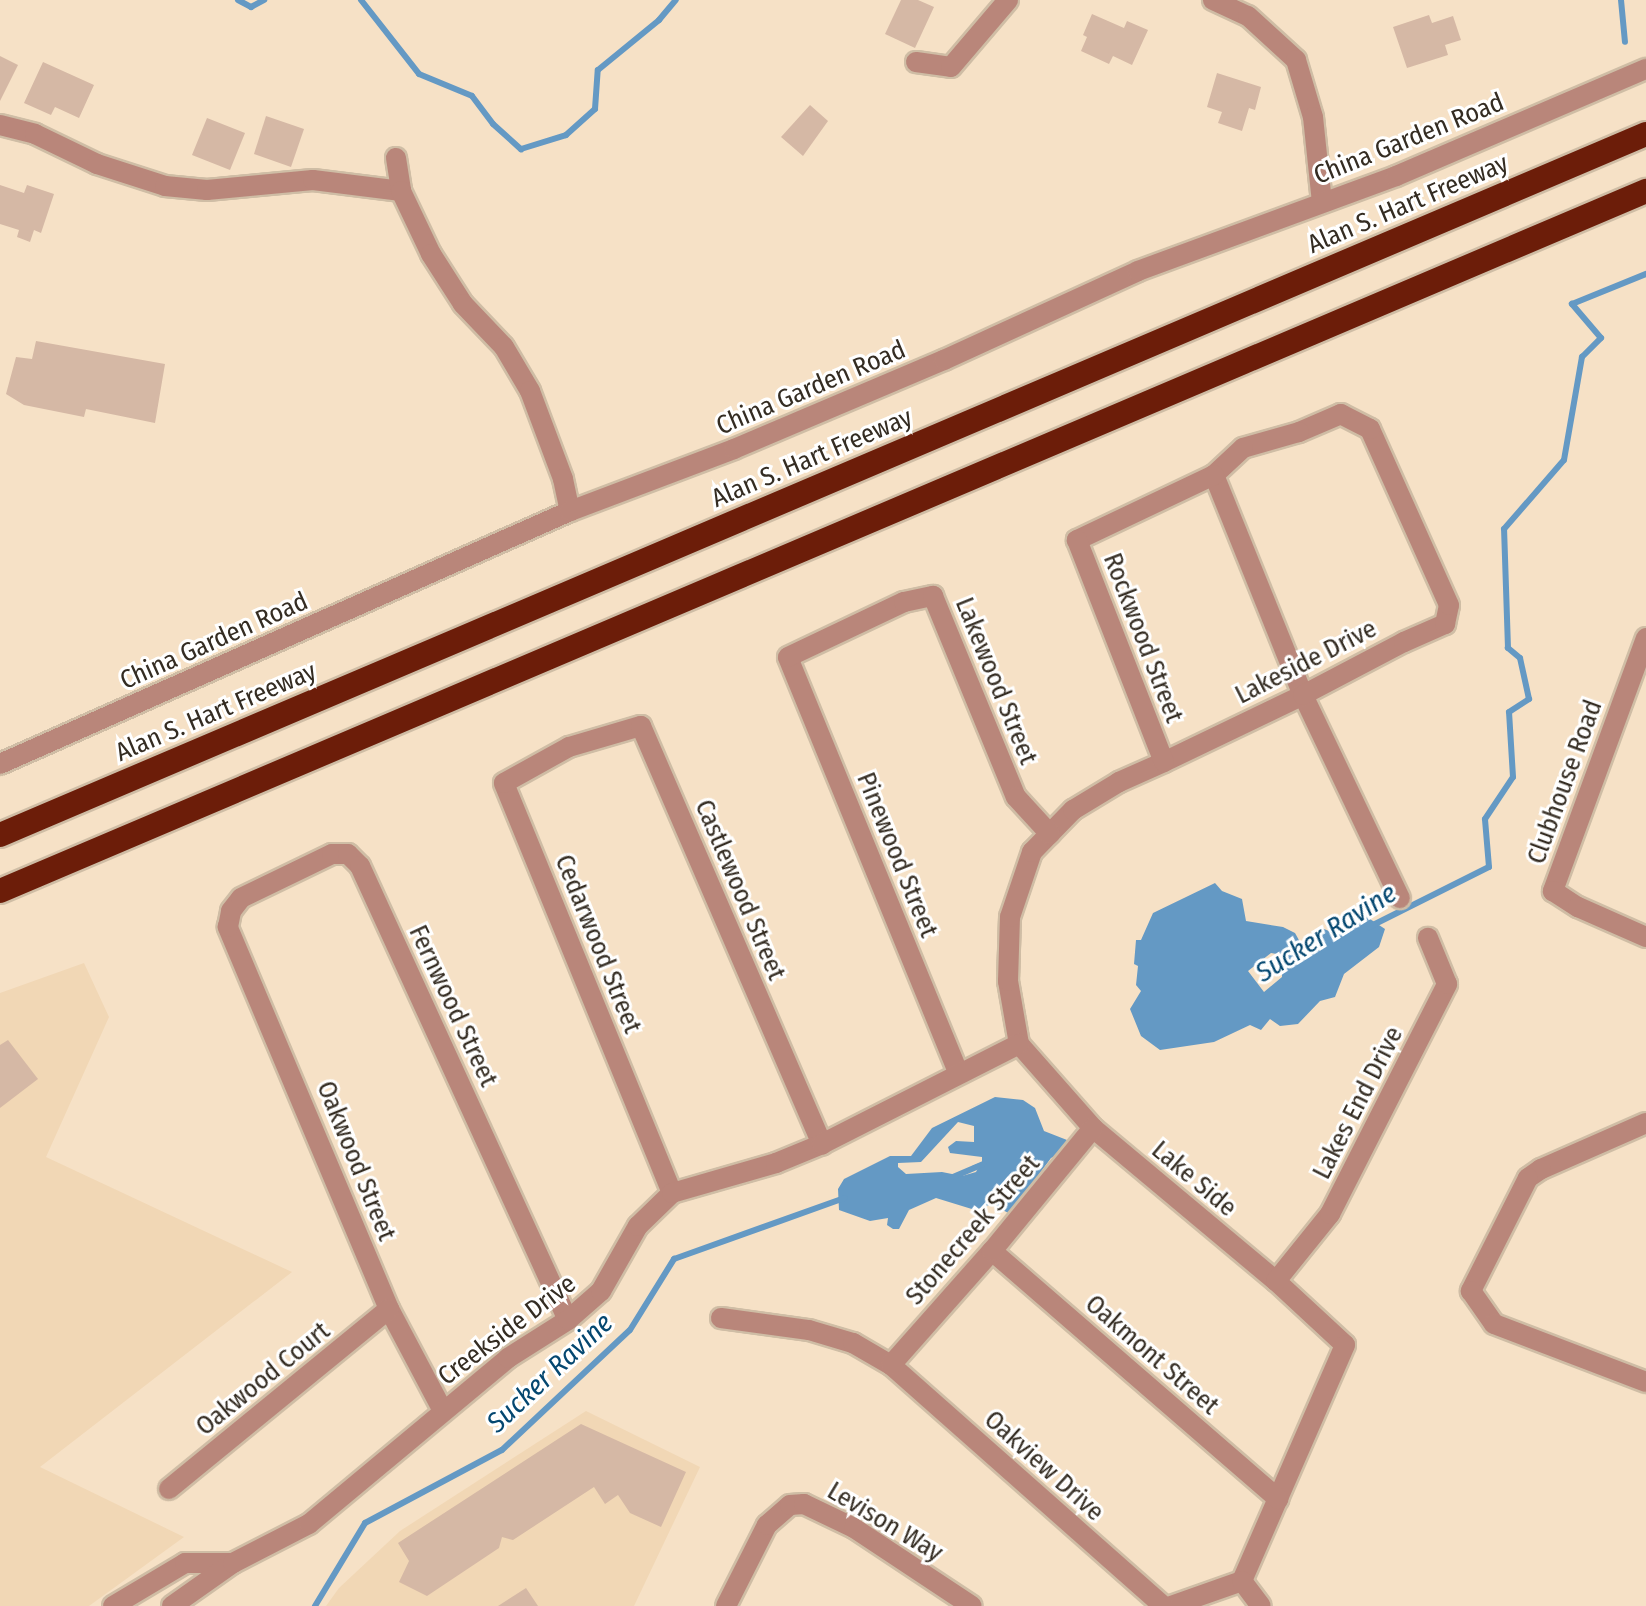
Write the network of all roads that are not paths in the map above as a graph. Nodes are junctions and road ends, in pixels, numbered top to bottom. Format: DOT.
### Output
graph roads {
  1 [pos="1008,0"];
  2 [pos="1213,0"];
  3 [pos="916,62"];
  4 [pos="1646,69"];
  5 [pos="0,125"];
  6 [pos="1646,134"];
  7 [pos="396,158"];
  8 [pos="401,191"];
  9 [pos="1646,191"];
  10 [pos="1322,203"];
  11 [pos="1214,475"];
  12 [pos="570,511"];
  13 [pos="1646,638"];
  14 [pos="788,657"];
  15 [pos="1303,695"];
  16 [pos="569,747"];
  17 [pos="1164,762"];
  18 [pos="0,764"];
  19 [pos="1050,834"];
  20 [pos="0,835"];
  21 [pos="0,891"];
  22 [pos="1400,898"];
  23 [pos="228,927"];
  24 [pos="1646,937"];
  25 [pos="1428,938"];
  26 [pos="1019,1044"];
  27 [pos="958,1072"];
  28 [pos="1646,1123"];
  29 [pos="1093,1128"];
  30 [pos="822,1144"];
  31 [pos="672,1193"];
  32 [pos="992,1251"];
  33 [pos="1276,1281"];
  34 [pos="389,1309"];
  35 [pos="721,1318"];
  36 [pos="568,1320"];
  37 [pos="891,1365"];
  38 [pos="1646,1382"];
  39 [pos="443,1411"];
  40 [pos="169,1489"];
  41 [pos="1278,1499"];
  42 [pos="233,1563"];
  43 [pos="1242,1581"];
  44 [pos="113,1606"];
  45 [pos="172,1606"];
  46 [pos="726,1606"];
  47 [pos="972,1606"];
  48 [pos="1163,1606"];
  49 [pos="1171,1606"];
  50 [pos="1261,1606"];
  1 -- 3 [label="street"];
  2 -- 10 [label="street"];
  4 -- 10 [label="street, China Garden Road"];
  5 -- 8 [label="street"];
  6 -- 20 [label="highway, Alan S. Hart Freeway"];
  7 -- 8 [label="street"];
  8 -- 12 [label="street"];
  9 -- 21 [label="highway"];
  10 -- 12 [label="street, China Garden Road"];
  11 -- 15 [label="street"];
  11 -- 15 [label="street, Lakeside Drive"];
  11 -- 17 [label="street, Rockwood Street"];
  12 -- 18 [label="street, China Garden Road"];
  13 -- 24 [label="street, Clubhouse Road"];
  14 -- 19 [label="street, Lakewood Street"];
  14 -- 27 [label="street, Pinewood Street"];
  15 -- 17 [label="street, Lakeside Drive"];
  15 -- 22 [label="street"];
  16 -- 30 [label="street, Castlewood Street"];
  16 -- 31 [label="street, Cedarwood Street"];
  17 -- 19 [label="street, Lakeside Drive"];
  19 -- 26 [label="street, Lakeside Drive"];
  23 -- 34 [label="street, Oakwood Street"];
  23 -- 36 [label="street, Fernwood Street"];
  25 -- 33 [label="street, Lakes End Drive"];
  26 -- 27 [label="street, Creekside Drive"];
  26 -- 29 [label="street, Lake Side"];
  27 -- 30 [label="street, Creekside Drive"];
  28 -- 38 [label="street"];
  29 -- 32 [label="street, Stonecreek Street"];
  29 -- 33 [label="street, Lake Side"];
  30 -- 31 [label="street, Creekside Drive"];
  31 -- 36 [label="street, Creekside Drive"];
  32 -- 37 [label="street, Stonecreek Street"];
  32 -- 41 [label="street, Oakmont Street"];
  33 -- 41 [label="street, Lake Side"];
  34 -- 39 [label="street, Oakwood Street"];
  34 -- 40 [label="street, Oakwood Court"];
  35 -- 37 [label="street, Oakview Drive"];
  36 -- 39 [label="street, Creekside Drive"];
  37 -- 48 [label="street, Oakview Drive"];
  39 -- 42 [label="street, Creekside Drive"];
  41 -- 43 [label="street"];
  42 -- 44 [label="street, Creekside Drive"];
  42 -- 45 [label="street, Creekside Drive"];
  43 -- 49 [label="street"];
  43 -- 50 [label="street"];
  46 -- 47 [label="street, Levison Way"];
}
